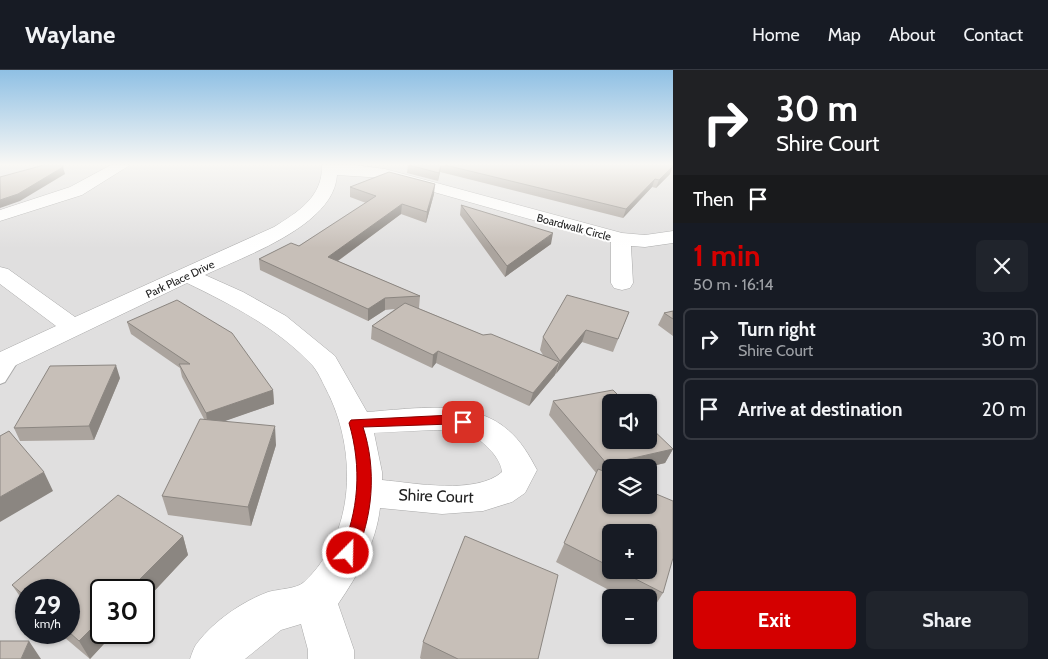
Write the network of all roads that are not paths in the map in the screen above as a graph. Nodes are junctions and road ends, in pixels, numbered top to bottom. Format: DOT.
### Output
graph roads {
  1 [pos="71,192"];
  2 [pos="324,192"];
  3 [pos="452,192"];
  4 [pos="0,216"];
  5 [pos="673,237"];
  6 [pos="621,239"];
  7 [pos="0,274"];
  8 [pos="189,276"];
  9 [pos="622,283"];
  10 [pos="74,328"];
  11 [pos="7,359"];
  12 [pos="0,379"];
  13 [pos="356,423"];
  14 [pos="364,492"];
  15 [pos="316,600"];
  16 [pos="212,659"];
  17 [pos="331,659"];
  1 -- 4 [label="street"];
  2 -- 8 [label="street, Park Place Drive"];
  3 -- 6 [label="street, Boardwalk Circle"];
  5 -- 6 [label="street, Boardwalk Circle"];
  6 -- 9 [label="street"];
  7 -- 10 [label="street"];
  8 -- 10 [label="street, Park Place Drive"];
  8 -- 13 [label="street"];
  10 -- 11 [label="street, Park Place Drive"];
  11 -- 12 [label="lane"];
  13 -- 14 [label="street"];
  13 -- 14 [label="street, Shire Court"];
  14 -- 15 [label="street"];
  15 -- 16 [label="street"];
  15 -- 17 [label="street"];
}
